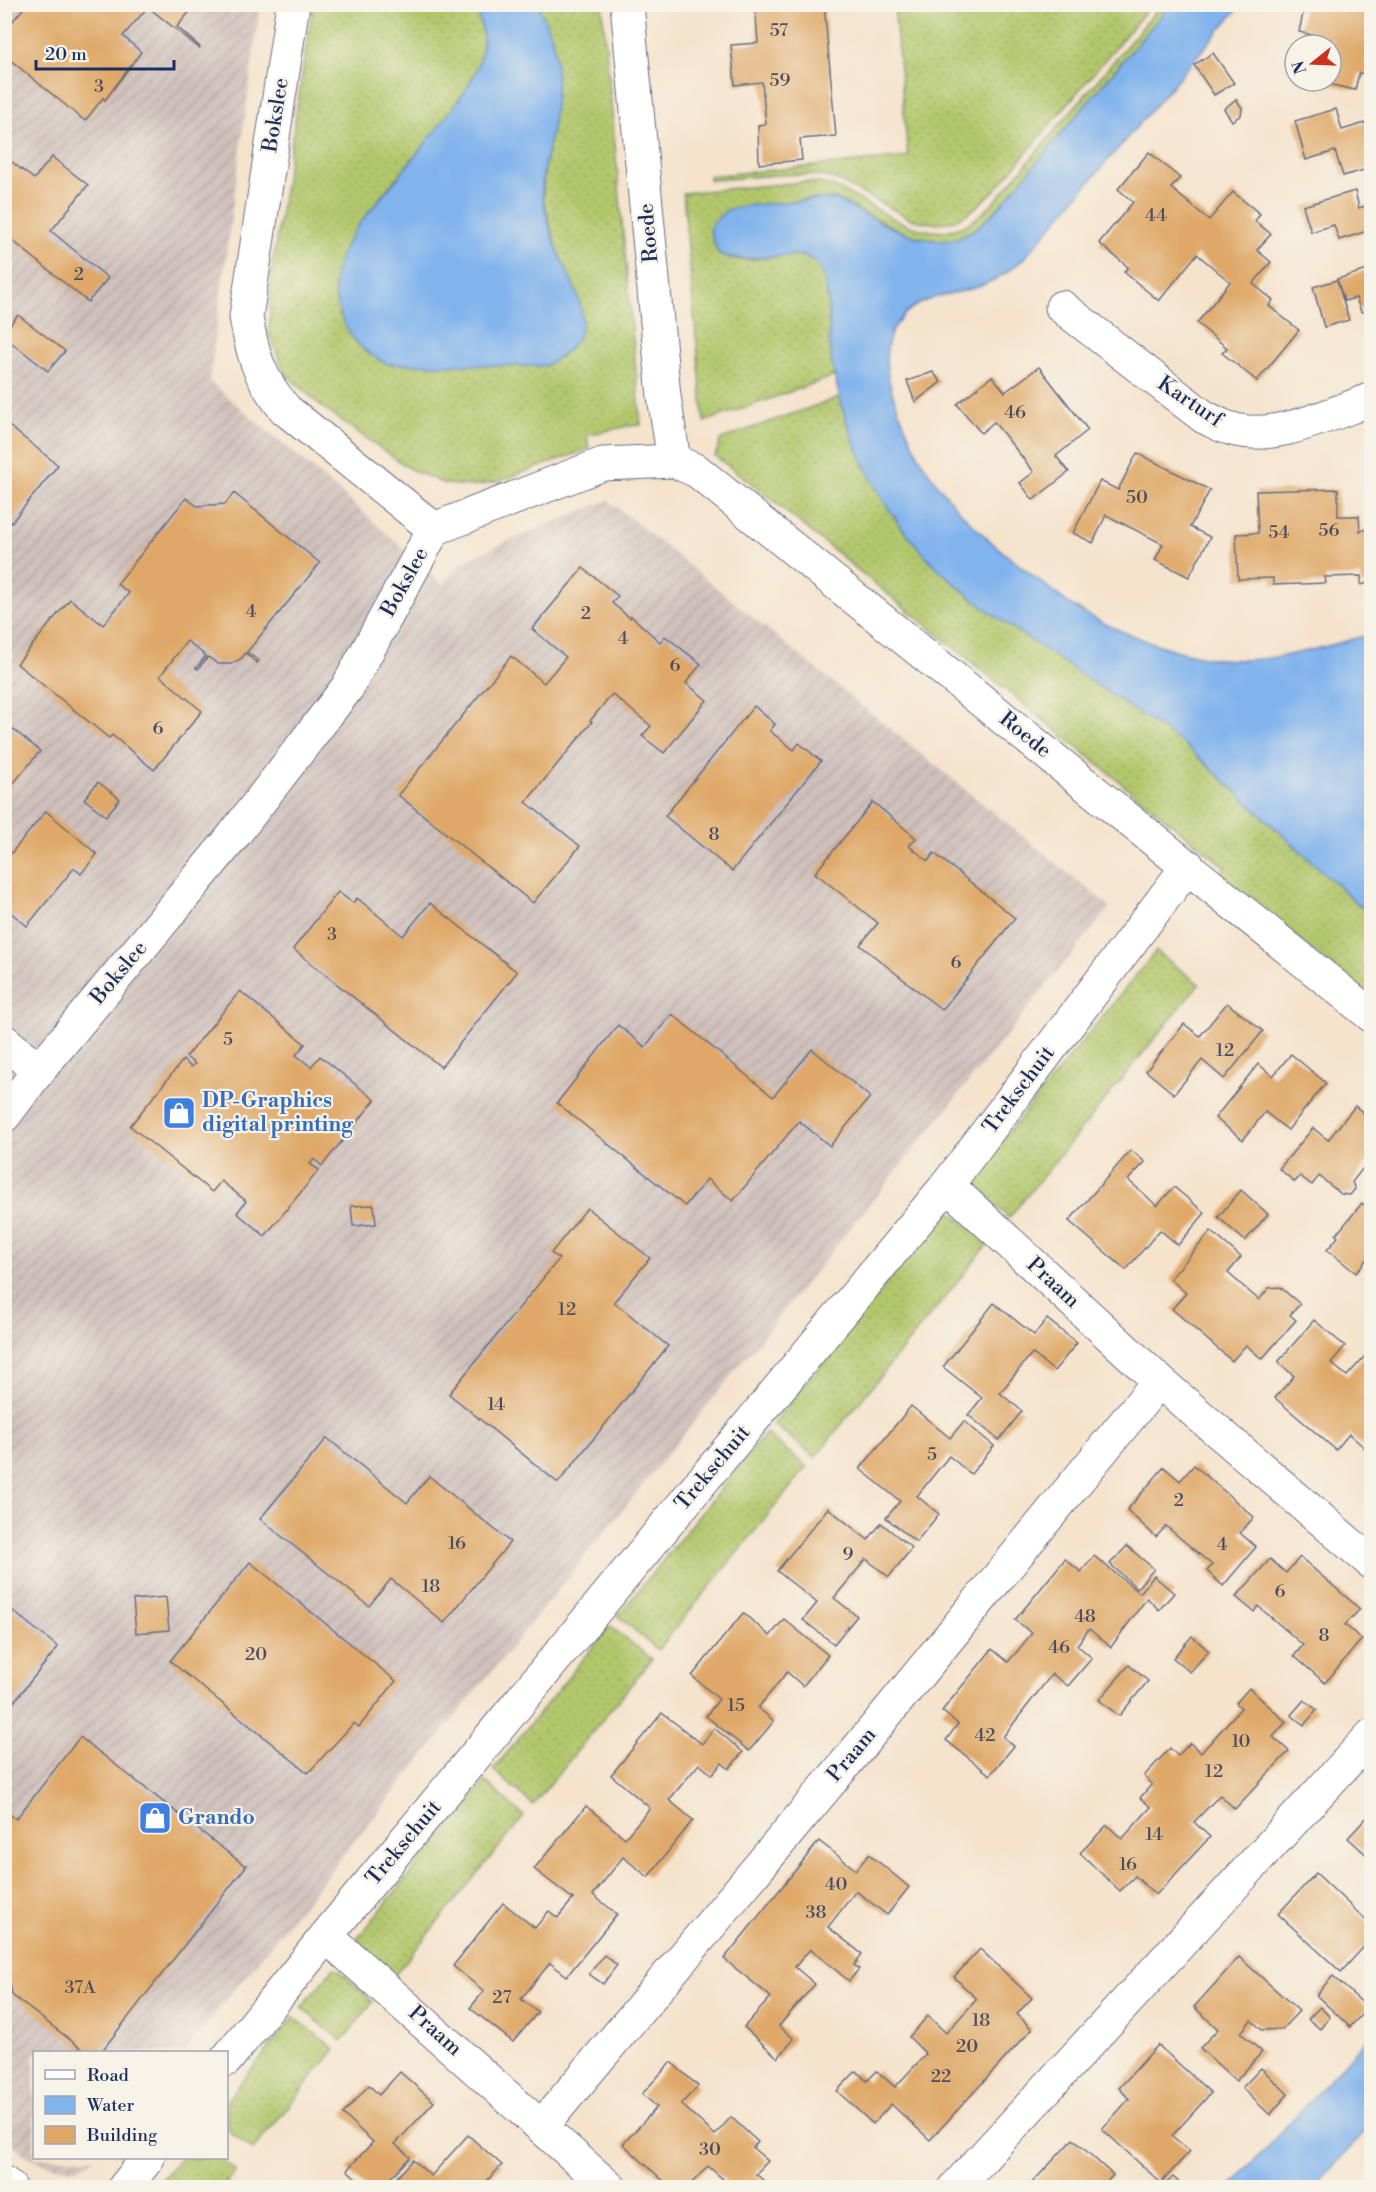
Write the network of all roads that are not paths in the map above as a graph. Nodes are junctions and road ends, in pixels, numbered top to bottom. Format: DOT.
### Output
graph roads {
  1 [pos="293,4"];
  2 [pos="627,4"];
  3 [pos="1062,307"];
  4 [pos="1371,399"];
  5 [pos="674,461"];
  6 [pos="434,529"];
  7 [pos="1188,867"];
  8 [pos="1371,1016"];
  9 [pos="4,1041"];
  10 [pos="39,1070"];
  11 [pos="4,1116"];
  12 [pos="947,1185"];
  13 [pos="1159,1381"];
  14 [pos="1371,1563"];
  15 [pos="1371,1735"];
  16 [pos="326,1936"];
  17 [pos="228,2058"];
  18 [pos="542,2126"];
  19 [pos="146,2159"];
  20 [pos="4,2183"];
  21 [pos="10,2187"];
  22 [pos="124,2187"];
  23 [pos="610,2187"];
  24 [pos="954,2187"];
  1 -- 6 [label="street, Bokslee"];
  2 -- 5 [label="street, Roede"];
  3 -- 4 [label="street, Karturf"];
  5 -- 6 [label="street, Roede"];
  5 -- 7 [label="street, Roede"];
  6 -- 10 [label="street, Bokslee"];
  7 -- 8 [label="street, Roede"];
  7 -- 12 [label="street, Trekschuit"];
  9 -- 10 [label="street"];
  10 -- 11 [label="street, Bokslee"];
  12 -- 13 [label="street, Praam"];
  12 -- 16 [label="street, Trekschuit"];
  13 -- 14 [label="street, Praam"];
  13 -- 18 [label="street, Praam"];
  15 -- 24 [label="street"];
  16 -- 17 [label="street, Trekschuit"];
  16 -- 18 [label="street, Praam"];
  18 -- 23 [label="street, Praam"];
  19 -- 22 [label="street"];
  20 -- 21 [label="street"];
}
